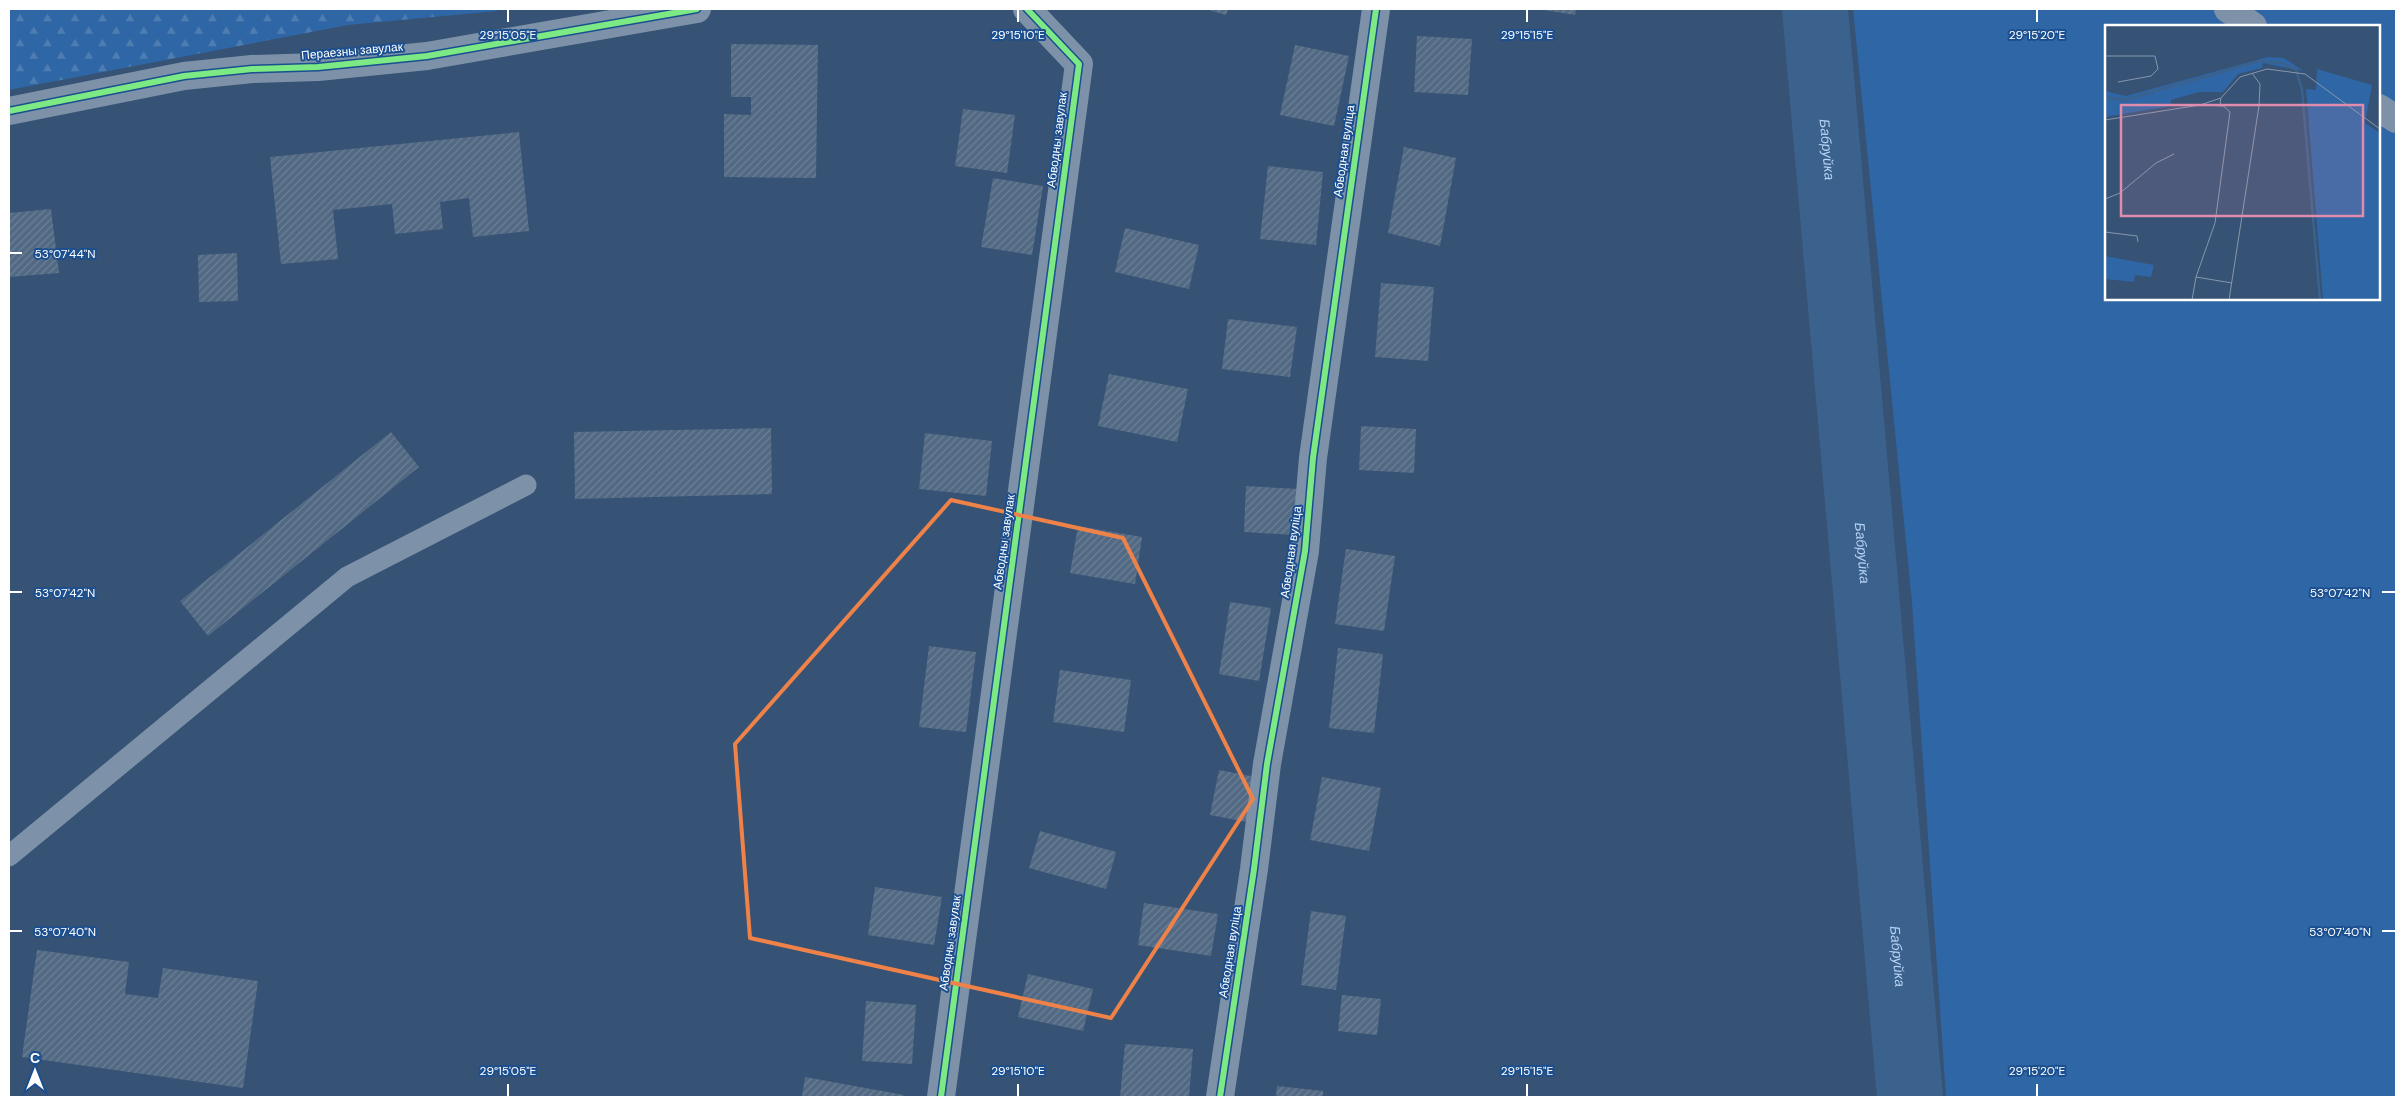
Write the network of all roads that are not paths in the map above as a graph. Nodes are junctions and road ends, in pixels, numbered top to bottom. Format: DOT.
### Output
graph roads {
  1 [pos="697,9"];
  2 [pos="1027,9"];
  3 [pos="1376,9"];
  4 [pos="2228,9"];
  5 [pos="2252,25"];
  6 [pos="2380,109"];
  7 [pos="9,111"];
  8 [pos="2396,119"];
  9 [pos="526,485"];
  10 [pos="9,856"];
  11 [pos="941,1097"];
  12 [pos="1220,1097"];
  1 -- 7 [label="street, Пераезны завулак"];
  2 -- 11 [label="street, Абводны завулак"];
  3 -- 12 [label="street, Абводная вуліца"];
  4 -- 5 [label="street"];
  6 -- 8 [label="street"];
  9 -- 10 [label="lane"];
}
